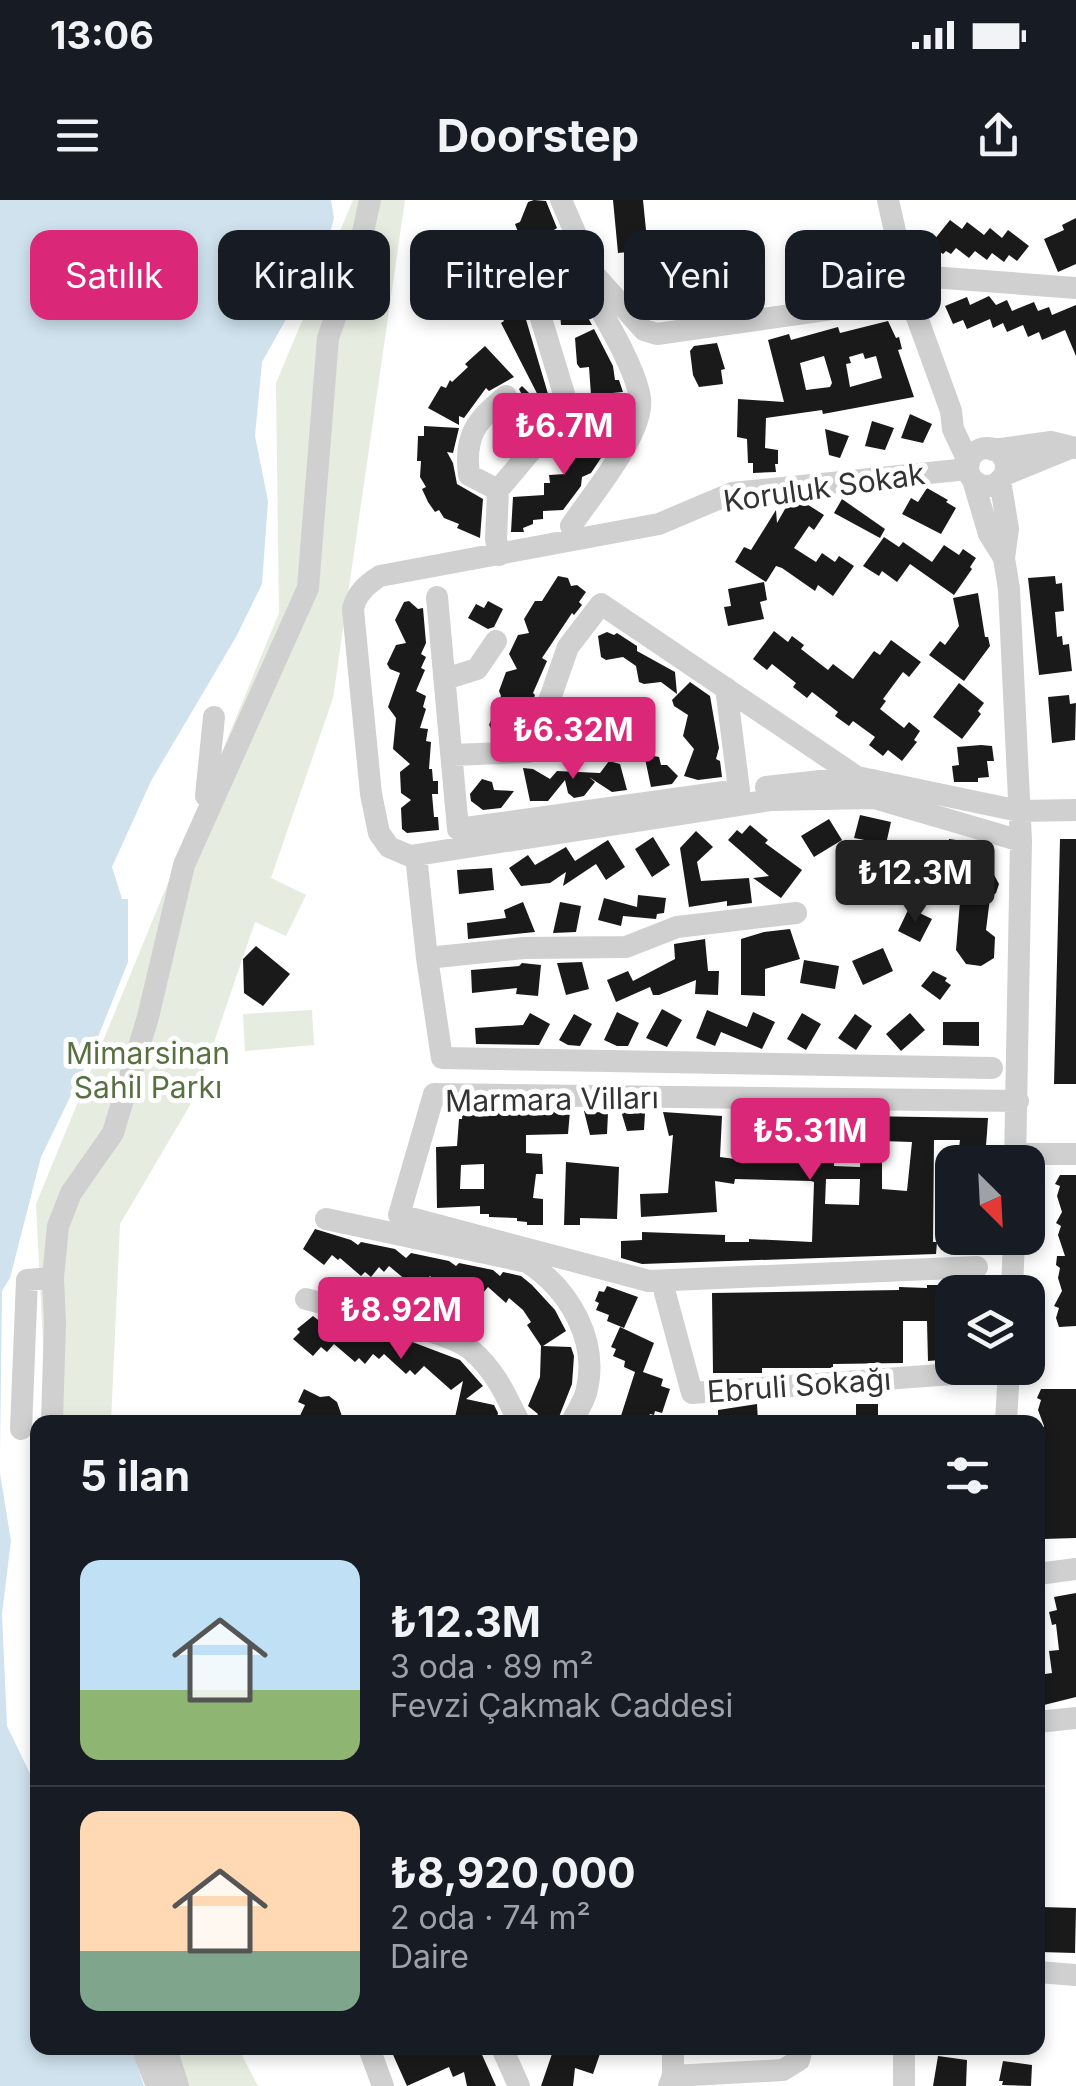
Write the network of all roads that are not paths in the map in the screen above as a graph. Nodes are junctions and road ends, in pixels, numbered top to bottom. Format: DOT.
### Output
graph roads {
  1 [pos="370,200"];
  2 [pos="562,200"];
  3 [pos="888,200"];
  4 [pos="895,230"];
  5 [pos="941,286"];
  6 [pos="1076,288"];
  7 [pos="785,311"];
  8 [pos="542,320"];
  9 [pos="604,320"];
  10 [pos="920,320"];
  11 [pos="506,396"];
  12 [pos="640,407"];
  13 [pos="1073,448"];
  14 [pos="526,456"];
  15 [pos="978,462"];
  16 [pos="1002,478"];
  17 [pos="498,490"];
  18 [pos="571,526"];
  19 [pos="499,555"];
  20 [pos="1004,558"];
  21 [pos="437,597"];
  22 [pos="496,640"];
  23 [pos="477,669"];
  24 [pos="445,679"];
  25 [pos="726,688"];
  26 [pos="446,706"];
  27 [pos="214,717"];
  28 [pos="452,756"];
  29 [pos="857,776"];
  30 [pos="739,790"];
  31 [pos="1020,810"];
  32 [pos="1076,810"];
  33 [pos="204,819"];
  34 [pos="1020,841"];
  35 [pos="416,856"];
  36 [pos="796,913"];
  37 [pos="426,958"];
  38 [pos="992,1068"];
  39 [pos="1018,1101"];
  40 [pos="1016,1145"];
  41 [pos="1076,1154"];
  42 [pos="1045,1156"];
  43 [pos="326,1220"];
  44 [pos="977,1267"];
  45 [pos="53,1278"];
  46 [pos="665,1293"];
  47 [pos="306,1299"];
  48 [pos="935,1374"];
  49 [pos="1007,1385"];
  50 [pos="52,1415"];
  51 [pos="516,1415"];
  52 [pos="575,1415"];
  53 [pos="1006,1415"];
  54 [pos="21,1429"];
  55 [pos="1076,1568"];
  56 [pos="1045,1573"];
  57 [pos="1076,1718"];
  58 [pos="1045,1721"];
  59 [pos="1045,1973"];
  60 [pos="1076,1975"];
  61 [pos="147,2055"];
  62 [pos="166,2055"];
  63 [pos="372,2055"];
  64 [pos="505,2055"];
  65 [pos="673,2055"];
  66 [pos="800,2055"];
  67 [pos="904,2055"];
  68 [pos="671,2081"];
  69 [pos="168,2085"];
  70 [pos="384,2086"];
  71 [pos="519,2086"];
  72 [pos="904,2086"];
  1 -- 33 [label="street"];
  2 -- 7 [label="street"];
  3 -- 4 [label="street"];
  5 -- 6 [label="street"];
  8 -- 14 [label="street"];
  9 -- 12 [label="street"];
  10 -- 15 [label="street"];
  11 -- 17 [label="street"];
  12 -- 14 [label="street"];
  12 -- 18 [label="street"];
  13 -- 15 [label="street, Koruluk Sokak"];
  13 -- 16 [label="street"];
  14 -- 17 [label="street"];
  15 -- 16 [label="street"];
  15 -- 19 [label="street, Koruluk Sokak"];
  15 -- 20 [label="street"];
  16 -- 20 [label="street"];
  17 -- 19 [label="street"];
  19 -- 35 [label="street, Koruluk Sokak"];
  20 -- 31 [label="street"];
  21 -- 24 [label="street"];
  22 -- 23 [label="street"];
  23 -- 24 [label="street"];
  23 -- 26 [label="street"];
  24 -- 26 [label="street"];
  25 -- 28 [label="street"];
  25 -- 29 [label="street"];
  25 -- 30 [label="street"];
  26 -- 28 [label="street"];
  27 -- 33 [label="street"];
  28 -- 30 [label="street"];
  29 -- 30 [label="street"];
  29 -- 31 [label="street"];
  31 -- 32 [label="street"];
  31 -- 34 [label="street"];
  33 -- 45 [label="street"];
  34 -- 35 [label="street"];
  34 -- 39 [label="street"];
  35 -- 37 [label="street"];
  36 -- 37 [label="street"];
  37 -- 38 [label="street"];
  39 -- 40 [label="street"];
  39 -- 44 [label="street, Marmara Vilları"];
  41 -- 42 [label="street"];
  43 -- 52 [label="street"];
  45 -- 50 [label="street"];
  45 -- 54 [label="street"];
  46 -- 48 [label="street, Ebruli Sokağı"];
  47 -- 51 [label="street"];
  49 -- 53 [label="street"];
  55 -- 56 [label="street"];
  57 -- 58 [label="street"];
  59 -- 60 [label="street"];
  61 -- 69 [label="street"];
  62 -- 69 [label="street"];
  63 -- 70 [label="street"];
  64 -- 71 [label="street"];
  65 -- 68 [label="street"];
  66 -- 68 [label="street"];
  67 -- 72 [label="street"];
}
